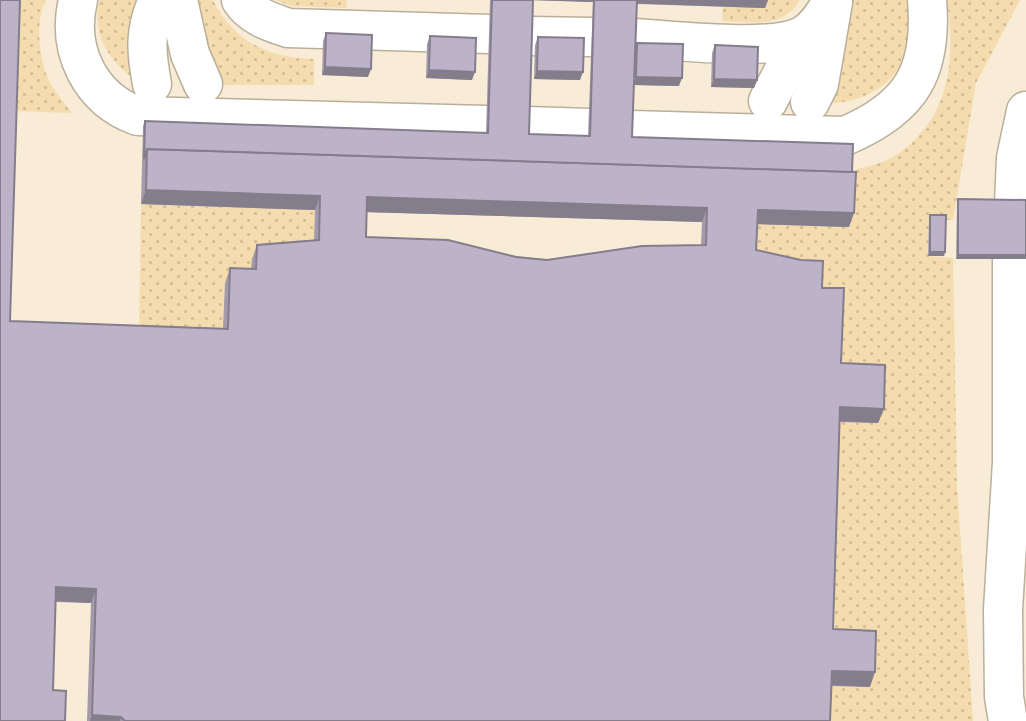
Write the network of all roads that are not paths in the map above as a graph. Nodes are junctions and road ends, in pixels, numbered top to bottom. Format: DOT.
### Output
graph roads {
  1 [pos="78,0"];
  2 [pos="158,0"];
  3 [pos="178,0"];
  4 [pos="241,0"];
  5 [pos="834,0"];
  6 [pos="927,0"];
  7 [pos="489,34"];
  8 [pos="530,36"];
  9 [pos="592,37"];
  10 [pos="801,37"];
  11 [pos="634,38"];
  12 [pos="152,83"];
  13 [pos="203,84"];
  14 [pos="768,101"];
  15 [pos="810,103"];
  16 [pos="1026,111"];
  17 [pos="486,125"];
  18 [pos="528,126"];
  19 [pos="589,128"];
  20 [pos="631,130"];
  21 [pos="1014,204"];
  22 [pos="1012,259"];
  23 [pos="1019,446"];
  24 [pos="1008,721"];
  1 -- 17 [label="street"];
  2 -- 12 [label="street"];
  3 -- 13 [label="street"];
  4 -- 7 [label="street"];
  5 -- 10 [label="street"];
  5 -- 15 [label="street"];
  6 -- 20 [label="street"];
  8 -- 9 [label="street"];
  10 -- 11 [label="street"];
  10 -- 14 [label="street"];
  16 -- 21 [label="street"];
  18 -- 19 [label="street"];
  22 -- 23 [label="street"];
  23 -- 24 [label="street"];
}
